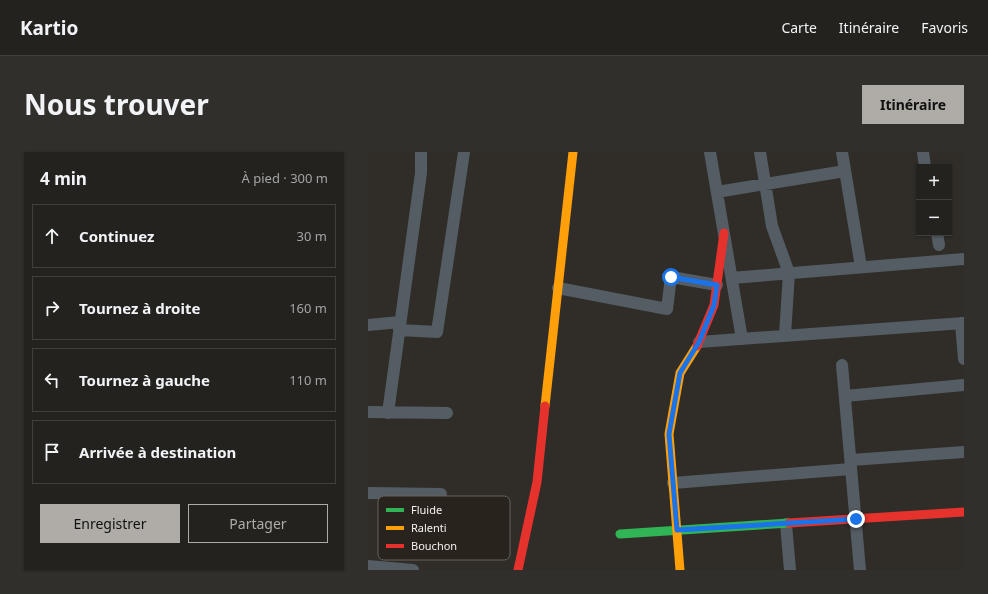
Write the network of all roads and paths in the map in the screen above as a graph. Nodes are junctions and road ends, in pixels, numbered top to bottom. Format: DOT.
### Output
graph roads {
  1 [pos="421,152"];
  2 [pos="464,152"];
  3 [pos="573,152"];
  4 [pos="710,152"];
  5 [pos="760,152"];
  6 [pos="842,152"];
  7 [pos="923,152"];
  8 [pos="925,164"];
  9 [pos="846,171"];
  10 [pos="765,184"];
  11 [pos="717,192"];
  12 [pos="724,233"];
  13 [pos="964,258"];
  14 [pos="862,267"];
  15 [pos="789,273"];
  16 [pos="732,278"];
  17 [pos="717,285"];
  18 [pos="558,288"];
  19 [pos="962,323"];
  20 [pos="368,325"];
  21 [pos="400,326"];
  22 [pos="785,335"];
  23 [pos="742,339"];
  24 [pos="699,342"];
  25 [pos="964,359"];
  26 [pos="842,365"];
  27 [pos="964,385"];
  28 [pos="845,396"];
  29 [pos="368,412"];
  30 [pos="388,413"];
  31 [pos="447,414"];
  32 [pos="964,452"];
  33 [pos="851,464"];
  34 [pos="673,483"];
  35 [pos="368,493"];
  36 [pos="441,494"];
  37 [pos="964,512"];
  38 [pos="856,519"];
  39 [pos="786,524"];
  40 [pos="677,530"];
  41 [pos="620,534"];
  42 [pos="368,566"];
  43 [pos="413,570"];
  44 [pos="518,570"];
  45 [pos="680,570"];
  46 [pos="790,570"];
  47 [pos="860,570"];
  1 -- 21 [label="street"];
  2 -- 21 [label="street"];
  3 -- 18 [label="street"];
  4 -- 11 [label="street"];
  5 -- 10 [label="street"];
  6 -- 9 [label="street"];
  7 -- 8 [label="street"];
  9 -- 10 [label="street"];
  9 -- 14 [label="street"];
  10 -- 11 [label="street"];
  10 -- 15 [label="street"];
  11 -- 12 [label="street"];
  12 -- 16 [label="street"];
  12 -- 17 [label="street"];
  13 -- 14 [label="street"];
  14 -- 15 [label="street"];
  15 -- 16 [label="street"];
  15 -- 22 [label="street"];
  16 -- 23 [label="street"];
  17 -- 18 [label="street"];
  17 -- 24 [label="street"];
  18 -- 44 [label="street"];
  19 -- 22 [label="street"];
  19 -- 25 [label="street"];
  20 -- 21 [label="street"];
  21 -- 30 [label="street"];
  22 -- 23 [label="street"];
  23 -- 24 [label="street"];
  24 -- 34 [label="street"];
  26 -- 28 [label="street"];
  27 -- 28 [label="street"];
  28 -- 33 [label="street"];
  29 -- 30 [label="street"];
  30 -- 31 [label="street"];
  32 -- 33 [label="street"];
  33 -- 34 [label="street"];
  33 -- 38 [label="street"];
  34 -- 40 [label="street"];
  35 -- 36 [label="street"];
  37 -- 38 [label="street"];
  38 -- 39 [label="street"];
  38 -- 47 [label="street"];
  39 -- 40 [label="street"];
  39 -- 46 [label="street"];
  40 -- 41 [label="street"];
  40 -- 45 [label="street"];
  42 -- 43 [label="street"];
}
